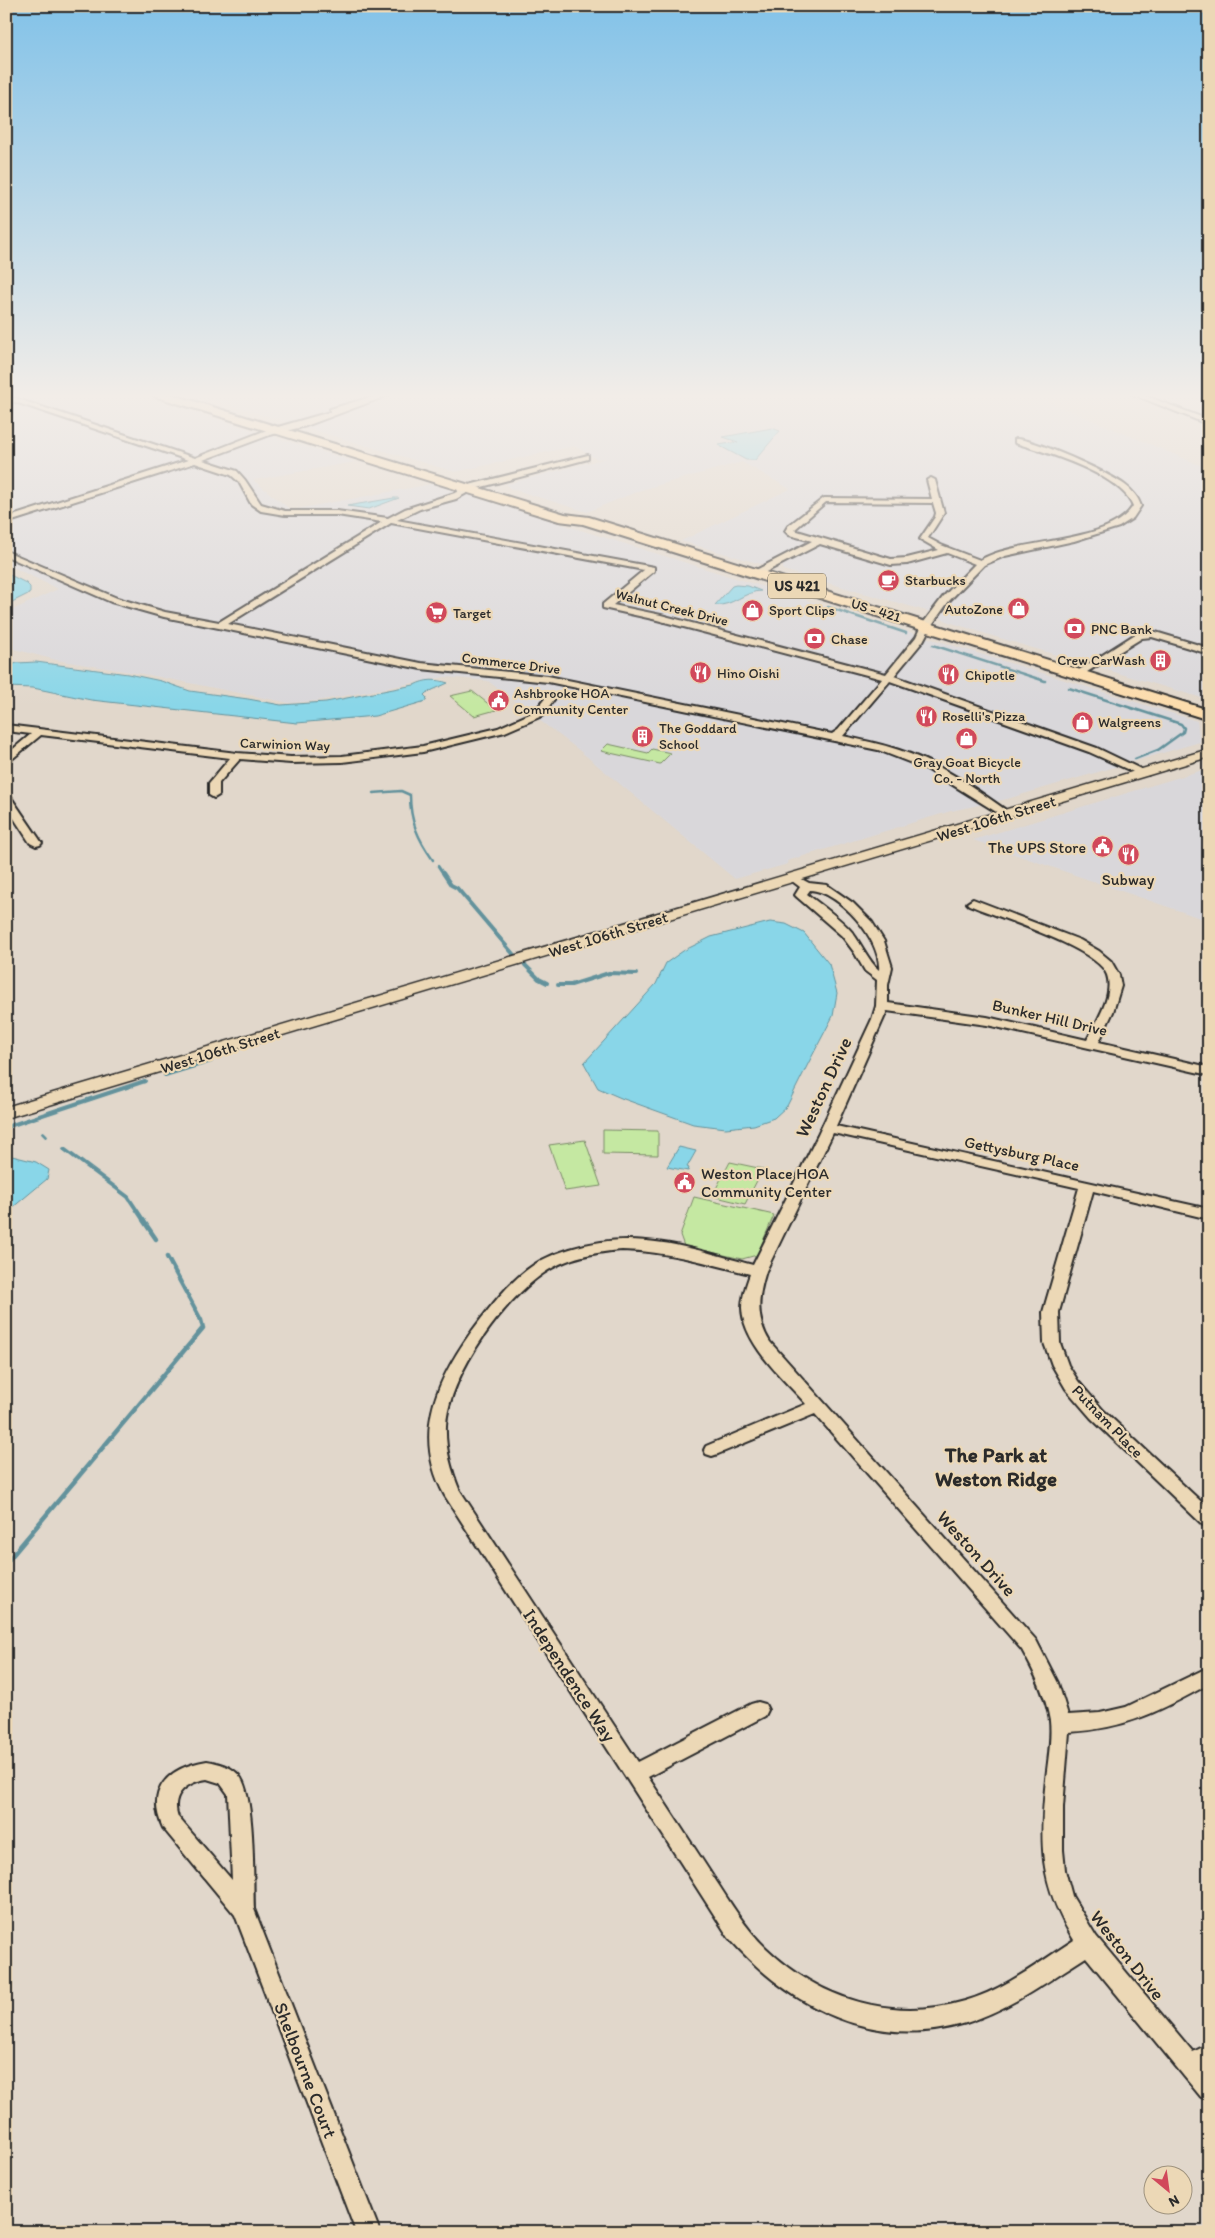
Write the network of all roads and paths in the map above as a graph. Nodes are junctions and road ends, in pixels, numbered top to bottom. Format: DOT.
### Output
graph roads {
  1 [pos="76,498"];
  2 [pos="252,498"];
  3 [pos="446,498"];
  4 [pos="508,498"];
  5 [pos="1135,498"];
  6 [pos="937,501"];
  7 [pos="6,521"];
  8 [pos="389,521"];
  9 [pos="819,541"];
  10 [pos="947,551"];
  11 [pos="6,553"];
  12 [pos="980,563"];
  13 [pos="757,573"];
  14 [pos="221,625"];
  15 [pos="926,626"];
  16 [pos="1209,651"];
  17 [pos="1025,656"];
  18 [pos="1084,670"];
  19 [pos="888,678"];
  20 [pos="550,698"];
  21 [pos="1209,708"];
  22 [pos="1209,715"];
  23 [pos="6,728"];
  24 [pos="40,731"];
  25 [pos="835,737"];
  26 [pos="1209,753"];
  27 [pos="237,756"];
  28 [pos="6,761"];
  29 [pos="1144,773"];
  30 [pos="214,795"];
  31 [pos="6,798"];
  32 [pos="1006,815"];
  33 [pos="36,843"];
  34 [pos="800,882"];
  35 [pos="973,903"];
  36 [pos="883,979"];
  37 [pos="882,1006"];
  38 [pos="1092,1044"];
  39 [pos="1209,1071"];
  40 [pos="6,1113"];
  41 [pos="828,1128"];
  42 [pos="1087,1185"];
  43 [pos="1209,1214"];
  44 [pos="758,1271"];
  45 [pos="818,1406"];
  46 [pos="712,1450"];
  47 [pos="1209,1520"];
  48 [pos="1209,1675"];
  49 [pos="758,1710"];
  50 [pos="1060,1724"];
  51 [pos="634,1774"];
  52 [pos="243,1909"];
  53 [pos="1088,1943"];
  54 [pos="1200,2061"];
  55 [pos="1209,2089"];
  56 [pos="368,2232"];
  1 -- 7 [label="street"];
  2 -- 8 [label="street, Walnut Creek Drive"];
  3 -- 8 [label="street"];
  4 -- 13 [label="main road, US - 421 / US 421"];
  5 -- 12 [label="street"];
  6 -- 9 [label="street"];
  6 -- 10 [label="street"];
  8 -- 14 [label="street"];
  8 -- 19 [label="street, Walnut Creek Drive"];
  9 -- 10 [label="street"];
  9 -- 13 [label="street"];
  10 -- 12 [label="street"];
  11 -- 14 [label="street, Commerce Drive"];
  12 -- 15 [label="street"];
  13 -- 15 [label="main road, US - 421 / US 421"];
  14 -- 25 [label="street, Commerce Drive"];
  15 -- 17 [label="main road, US - 421 / US 421"];
  15 -- 19 [label="street"];
  16 -- 18 [label="street"];
  17 -- 18 [label="main road, US - 421 / US 421"];
  17 -- 22 [label="main road, US - 421 / US 421"];
  18 -- 21 [label="main road, US - 421 / US 421"];
  19 -- 25 [label="street"];
  19 -- 29 [label="street, Walnut Creek Drive"];
  20 -- 27 [label="street, Carwinion Way"];
  23 -- 24 [label="street, Carwinion Way"];
  24 -- 27 [label="street, Carwinion Way"];
  24 -- 28 [label="street"];
  25 -- 32 [label="street, Commerce Drive"];
  26 -- 29 [label="street, West 106th Street"];
  27 -- 30 [label="street"];
  29 -- 32 [label="street, West 106th Street"];
  31 -- 33 [label="street"];
  32 -- 34 [label="street, West 106th Street"];
  34 -- 36 [label="street"];
  34 -- 36 [label="street, Weston Drive"];
  34 -- 40 [label="street, West 106th Street"];
  35 -- 38 [label="street"];
  36 -- 37 [label="street, Weston Drive"];
  37 -- 38 [label="street, Bunker Hill Drive"];
  37 -- 41 [label="street, Weston Drive"];
  38 -- 39 [label="street, Bunker Hill Drive"];
  41 -- 42 [label="street, Gettysburg Place"];
  41 -- 44 [label="street, Weston Drive"];
  42 -- 43 [label="street, Gettysburg Place"];
  42 -- 47 [label="street, Putnam Place"];
  44 -- 45 [label="street, Weston Drive"];
  44 -- 51 [label="street, Independence Way"];
  45 -- 46 [label="street"];
  45 -- 50 [label="street, Weston Drive"];
  48 -- 50 [label="street"];
  49 -- 51 [label="street"];
  50 -- 53 [label="street, Weston Drive"];
  51 -- 53 [label="street, Independence Way"];
  52 -- 52 [label="street, Shelbourne Court"];
  52 -- 56 [label="street, Shelbourne Court"];
  53 -- 54 [label="street, Weston Drive"];
  54 -- 55 [label="street, Weston Drive"];
}
